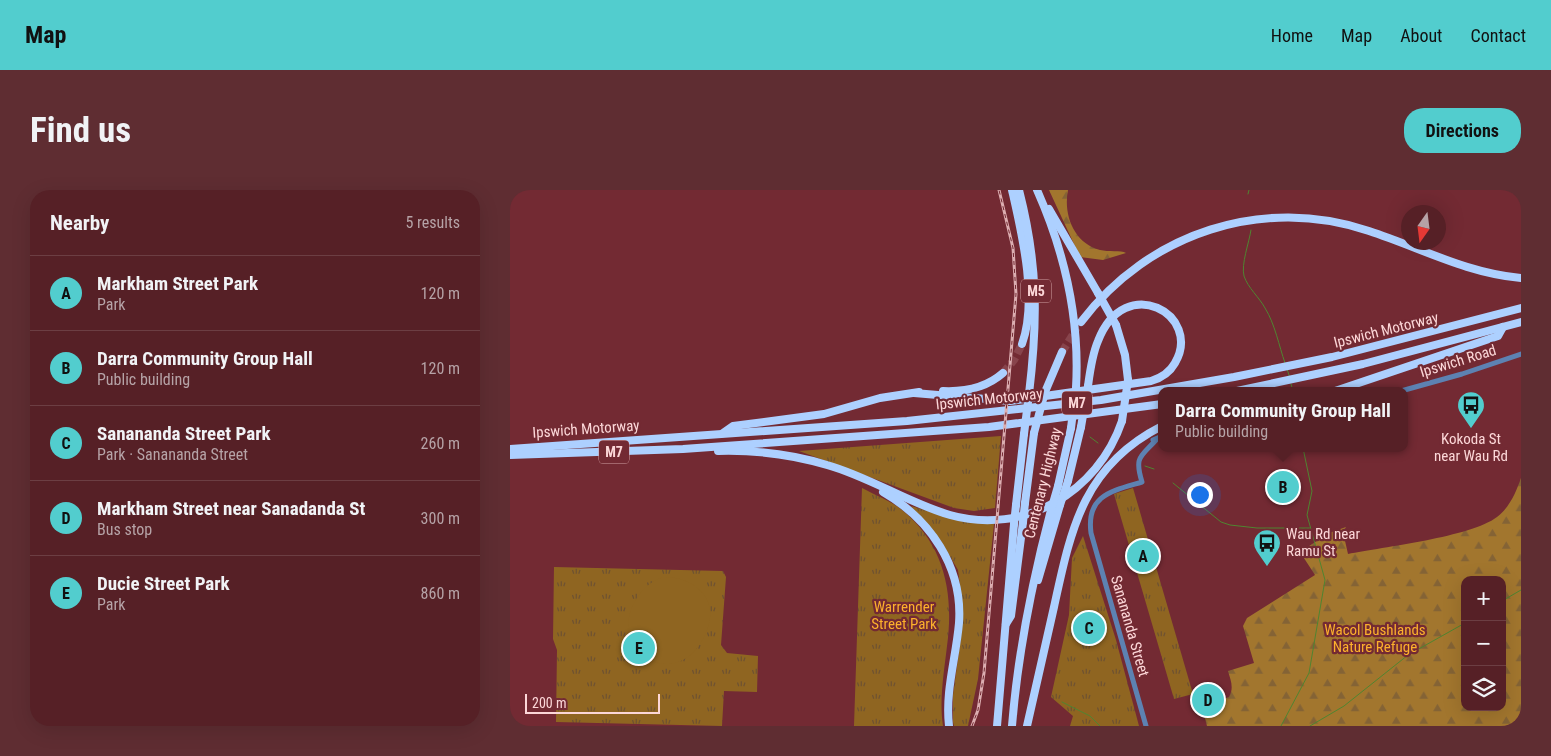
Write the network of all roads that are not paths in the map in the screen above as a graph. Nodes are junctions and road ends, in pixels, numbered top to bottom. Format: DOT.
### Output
graph roads {
  1 [pos="1012,190"];
  2 [pos="1019,190"];
  3 [pos="1037,190"];
  4 [pos="1042,203"];
  5 [pos="1521,278"];
  6 [pos="1521,308"];
  7 [pos="1081,322"];
  8 [pos="1521,322"];
  9 [pos="1503,327"];
  10 [pos="1022,344"];
  11 [pos="1062,352"];
  12 [pos="1521,354"];
  13 [pos="1003,373"];
  14 [pos="1178,387"];
  15 [pos="1257,387"];
  16 [pos="1347,387"];
  17 [pos="1408,389"];
  18 [pos="1158,391"];
  19 [pos="914,393"];
  20 [pos="1158,405"];
  21 [pos="1158,428"];
  22 [pos="722,434"];
  23 [pos="1158,439"];
  24 [pos="513,447"];
  25 [pos="683,449"];
  26 [pos="510,455"];
  27 [pos="872,482"];
  28 [pos="1029,599"];
  29 [pos="1006,624"];
  30 [pos="949,726"];
  31 [pos="997,726"];
  32 [pos="1012,726"];
  33 [pos="1027,726"];
  34 [pos="1146,726"];
  1 -- 10 [label="highway"];
  2 -- 29 [label="highway, Centenary Highway / M5, bridge"];
  3 -- 4 [label="highway, Centenary Highway / M5"];
  4 -- 27 [label="highway, bridge"];
  4 -- 28 [label="highway, Centenary Highway / M5, bridge"];
  5 -- 7 [label="highway"];
  6 -- 14 [label="highway, Ipswich Motorway / M7"];
  8 -- 9 [label="highway, Ipswich Motorway"];
  9 -- 15 [label="highway, Ipswich Motorway"];
  9 -- 16 [label="highway"];
  11 -- 29 [label="highway, bridge"];
  12 -- 17 [label="street, Ipswich Road"];
  13 -- 19 [label="highway"];
  18 -- 22 [label="highway, Ipswich Motorway / M7"];
  19 -- 22 [label="highway"];
  19 -- 28 [label="highway, bridge"];
  20 -- 25 [label="highway, Ipswich Motorway / M7"];
  21 -- 33 [label="highway"];
  22 -- 24 [label="highway, Ipswich Motorway / M7"];
  23 -- 34 [label="street, Sanananda Street"];
  25 -- 26 [label="highway, Ipswich Motorway / M7"];
  25 -- 27 [label="highway"];
  27 -- 30 [label="highway"];
  28 -- 32 [label="highway, Centenary Highway / M5"];
  29 -- 31 [label="highway, Centenary Highway / M5"];
}
